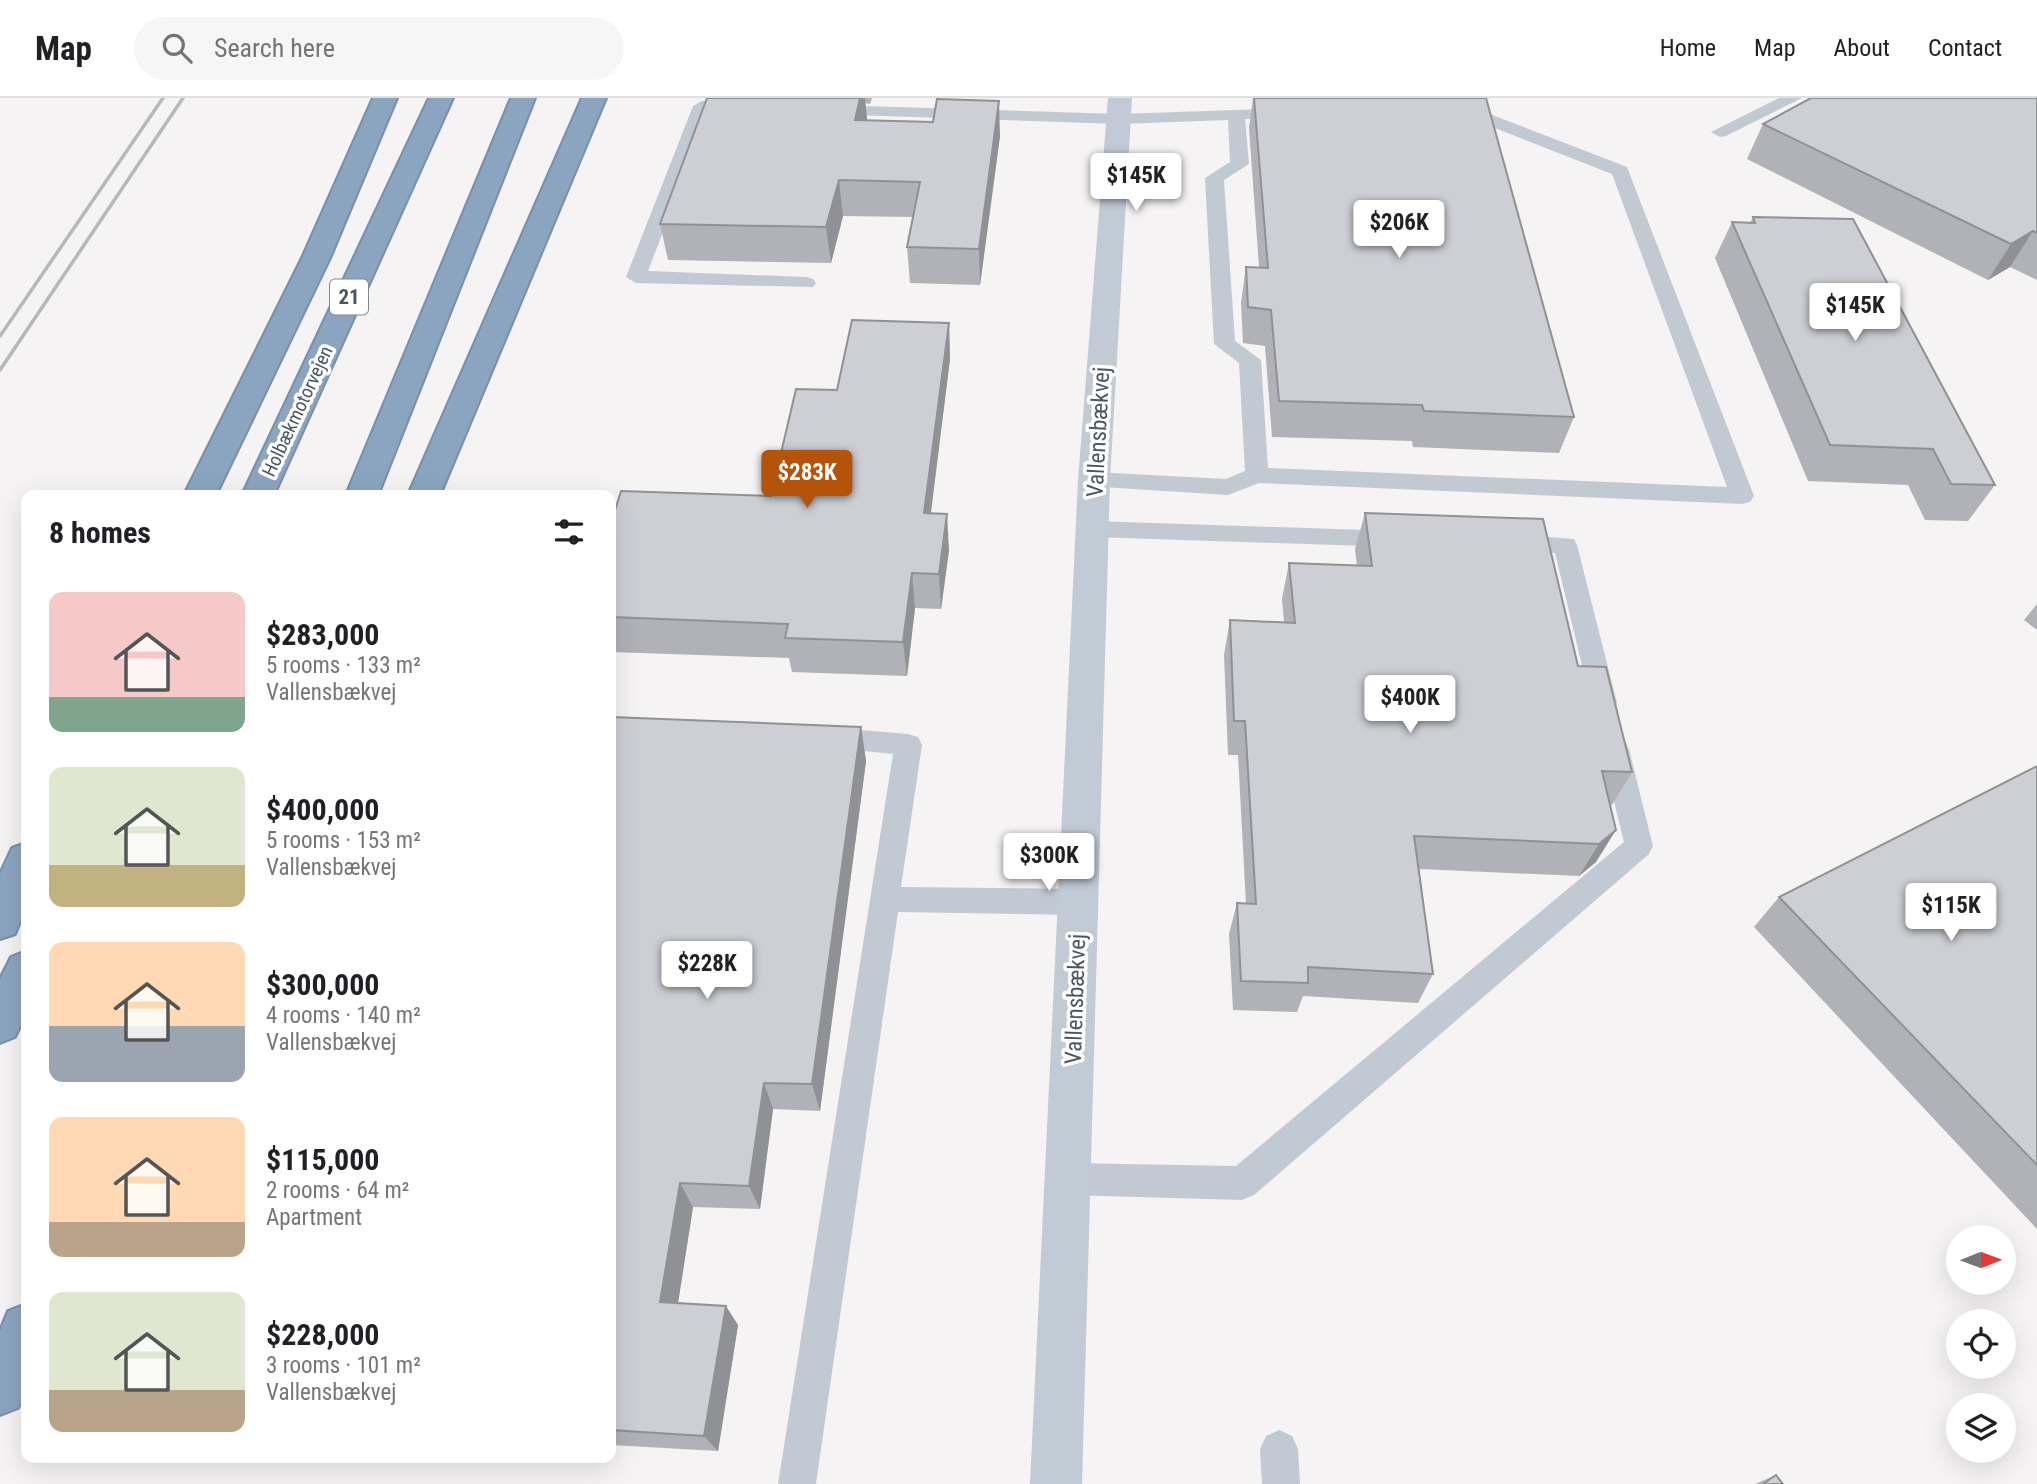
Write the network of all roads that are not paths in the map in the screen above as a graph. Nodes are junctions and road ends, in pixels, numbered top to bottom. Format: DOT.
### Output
graph roads {
  1 [pos="385,98"];
  2 [pos="441,98"];
  3 [pos="523,98"];
  4 [pos="594,98"];
  5 [pos="1788,99"];
  6 [pos="939,105"];
  7 [pos="766,108"];
  8 [pos="1111,108"];
  9 [pos="805,109"];
  10 [pos="1439,111"];
  11 [pos="1304,112"];
  12 [pos="1236,113"];
  13 [pos="1720,132"];
  14 [pos="806,283"];
  15 [pos="1257,475"];
  16 [pos="1094,480"];
  17 [pos="202,490"];
  18 [pos="260,490"];
  19 [pos="364,490"];
  20 [pos="426,490"];
  21 [pos="1093,529"];
  22 [pos="1426,540"];
  23 [pos="1482,542"];
  24 [pos="800,736"];
  25 [pos="21,872"];
  26 [pos="885,899"];
  27 [pos="1080,902"];
  28 [pos="0,921"];
  29 [pos="21,980"];
  30 [pos="0,1023"];
  31 [pos="1068,1179"];
  32 [pos="21,1341"];
  33 [pos="0,1390"];
  34 [pos="797,1484"];
  35 [pos="1056,1484"];
  1 -- 17 [label="highway"];
  2 -- 18 [label="highway, Holbækmotorvejen / 21"];
  3 -- 19 [label="highway"];
  4 -- 20 [label="highway"];
  5 -- 13 [label="lane"];
  6 -- 8 [label="lane"];
  6 -- 9 [label="lane"];
  7 -- 14 [label="lane"];
  8 -- 12 [label="lane"];
  8 -- 16 [label="street, Vallensbækvej"];
  10 -- 15 [label="lane"];
  11 -- 12 [label="lane"];
  12 -- 15 [label="lane"];
  15 -- 16 [label="lane"];
  16 -- 21 [label="street, Vallensbækvej"];
  21 -- 22 [label="lane"];
  21 -- 27 [label="street, Vallensbækvej"];
  23 -- 31 [label="lane"];
  24 -- 26 [label="lane"];
  25 -- 28 [label="highway"];
  26 -- 27 [label="lane"];
  26 -- 34 [label="lane"];
  27 -- 31 [label="street, Vallensbækvej"];
  29 -- 30 [label="highway"];
  31 -- 35 [label="street, Vallensbækvej"];
  32 -- 33 [label="highway"];
}
